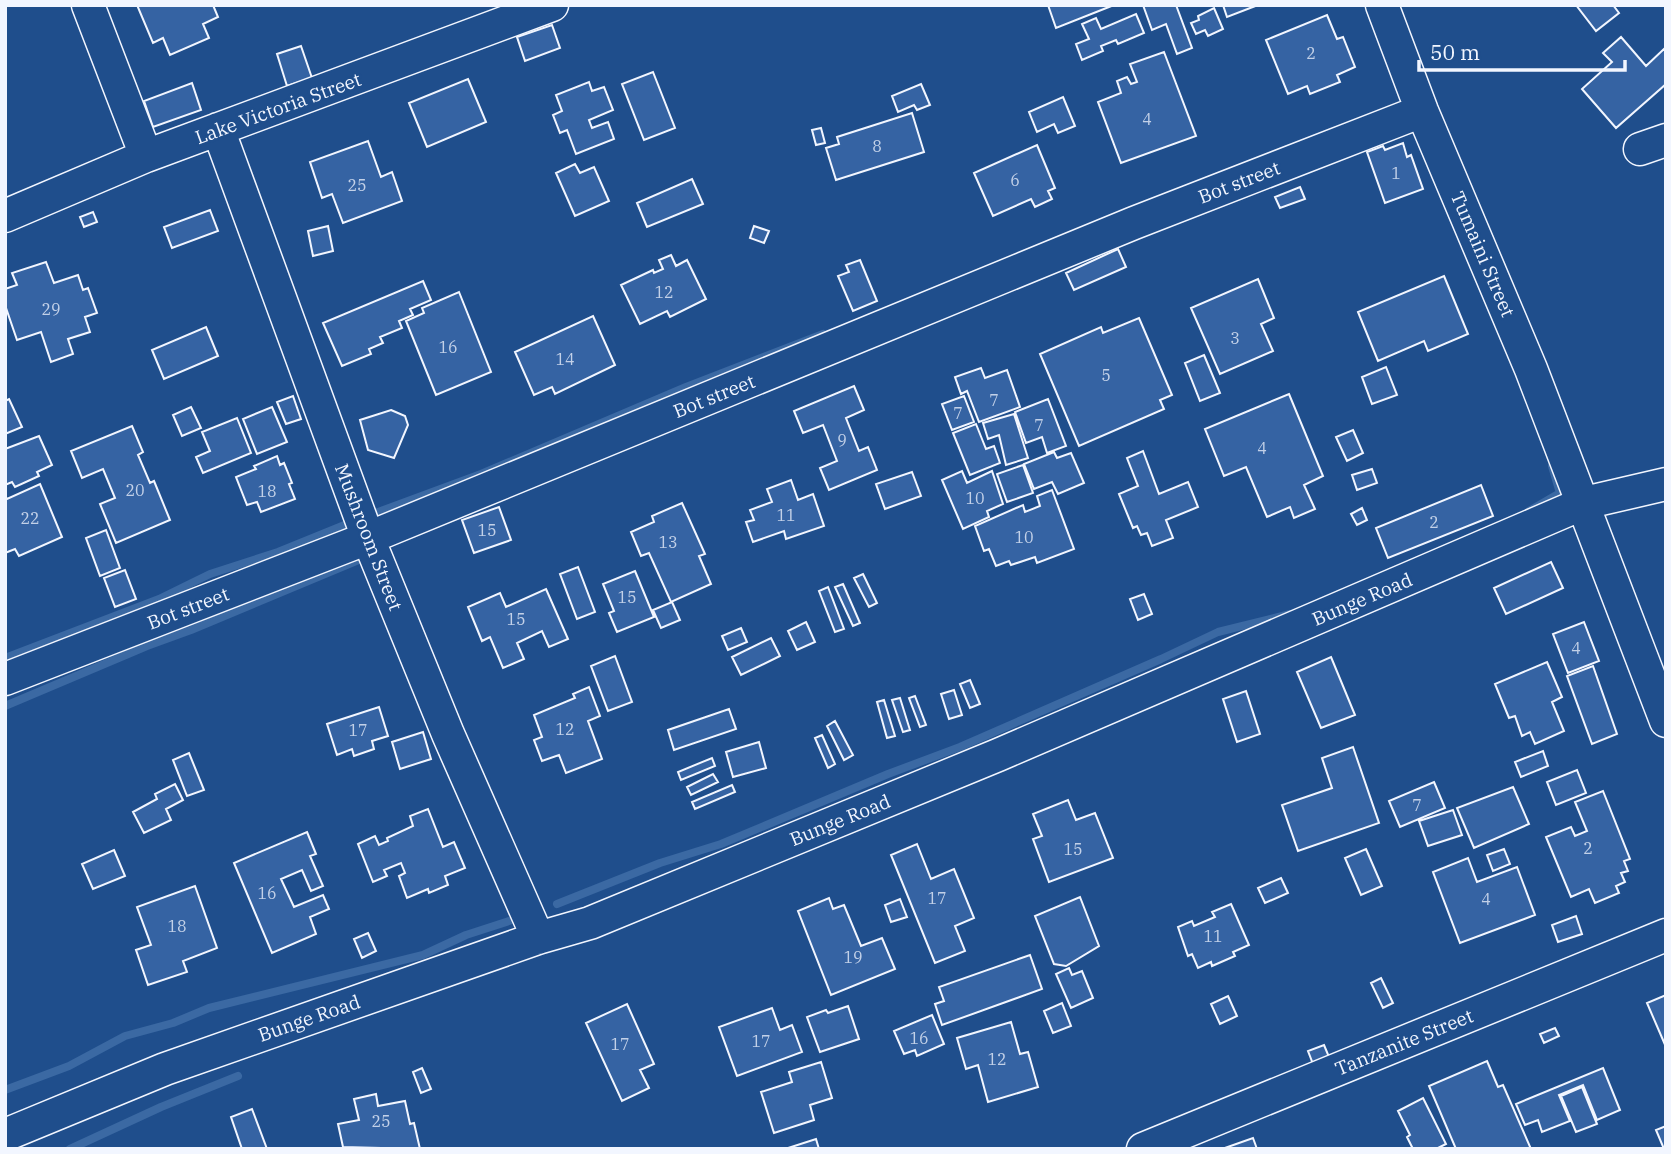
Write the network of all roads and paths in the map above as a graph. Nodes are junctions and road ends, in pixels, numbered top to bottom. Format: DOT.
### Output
graph roads {
  1 [pos="88,5"];
  2 [pos="552,5"];
  3 [pos="1382,5"];
  4 [pos="1422,111"];
  5 [pos="219,129"];
  6 [pos="146,156"];
  7 [pos="5,216"];
  8 [pos="1666,484"];
  9 [pos="1584,503"];
  10 [pos="368,538"];
  11 [pos="5,679"];
  12 [pos="1666,721"];
  13 [pos="1666,935"];
  14 [pos="538,938"];
  15 [pos="5,1135"];
  16 [pos="1143,1149"];
  1 -- 6 [label="street"];
  2 -- 5 [label="street, Lake Victoria Street"];
  3 -- 4 [label="street, Tumaini Street"];
  4 -- 9 [label="street, Tumaini Street"];
  4 -- 10 [label="street, Bot street"];
  5 -- 6 [label="street, Lake Victoria Street"];
  5 -- 10 [label="street, Mushroom Street"];
  6 -- 7 [label="street, Lake Victoria Street"];
  8 -- 9 [label="street, Bunge Road"];
  9 -- 12 [label="street, Tumaini Street"];
  9 -- 14 [label="street, Bunge Road"];
  10 -- 11 [label="street, Bot street"];
  10 -- 14 [label="street, Mushroom Street"];
  13 -- 16 [label="street, Tanzanite Street"];
  14 -- 15 [label="street, Bunge Road"];
}
